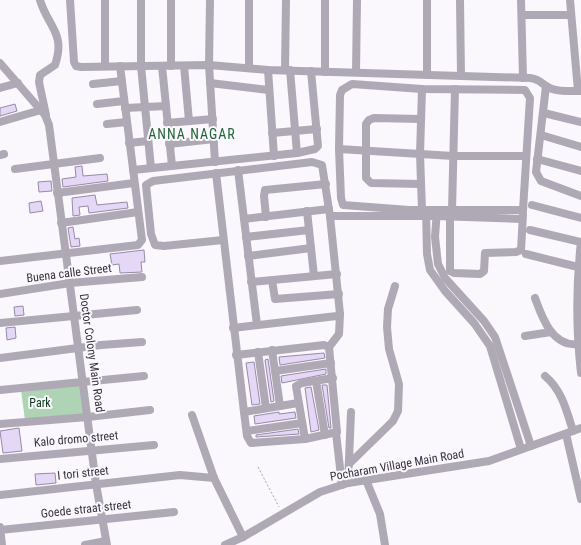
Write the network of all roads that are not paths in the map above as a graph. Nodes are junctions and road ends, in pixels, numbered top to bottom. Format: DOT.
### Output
graph roads {
  1 [pos="40,0"];
  2 [pos="70,0"];
  3 [pos="105,0"];
  4 [pos="141,0"];
  5 [pos="171,0"];
  6 [pos="210,0"];
  7 [pos="249,0"];
  8 [pos="286,0"];
  9 [pos="325,0"];
  10 [pos="357,0"];
  11 [pos="427,0"];
  12 [pos="460,0"];
  13 [pos="522,0"];
  14 [pos="570,0"];
  15 [pos="522,15"];
  16 [pos="571,15"];
  17 [pos="0,63"];
  18 [pos="209,65"];
  19 [pos="105,66"];
  20 [pos="120,66"];
  21 [pos="141,66"];
  22 [pos="162,66"];
  23 [pos="171,66"];
  24 [pos="184,66"];
  25 [pos="249,68"];
  26 [pos="268,70"];
  27 [pos="288,70"];
  28 [pos="311,71"];
  29 [pos="326,72"];
  30 [pos="356,72"];
  31 [pos="427,75"];
  32 [pos="461,76"];
  33 [pos="523,78"];
  34 [pos="122,81"];
  35 [pos="18,83"];
  36 [pos="210,83"];
  37 [pos="93,84"];
  38 [pos="546,86"];
  39 [pos="0,88"];
  40 [pos="422,88"];
  41 [pos="455,89"];
  42 [pos="268,90"];
  43 [pos="579,91"];
  44 [pos="97,104"];
  45 [pos="125,105"];
  46 [pos="166,106"];
  47 [pos="145,107"];
  48 [pos="41,110"];
  49 [pos="544,113"];
  50 [pos="213,119"];
  51 [pos="421,119"];
  52 [pos="47,120"];
  53 [pos="189,121"];
  54 [pos="0,122"];
  55 [pos="127,122"];
  56 [pos="581,122"];
  57 [pos="167,123"];
  58 [pos="107,124"];
  59 [pos="317,129"];
  60 [pos="295,131"];
  61 [pos="272,133"];
  62 [pos="541,135"];
  63 [pos="214,139"];
  64 [pos="148,141"];
  65 [pos="129,143"];
  66 [pos="170,144"];
  67 [pos="581,147"];
  68 [pos="339,149"];
  69 [pos="366,151"];
  70 [pos="297,153"];
  71 [pos="420,154"];
  72 [pos="274,156"];
  73 [pos="452,156"];
  74 [pos="526,156"];
  75 [pos="100,158"];
  76 [pos="537,158"];
  77 [pos="215,162"];
  78 [pos="53,164"];
  79 [pos="172,166"];
  80 [pos="151,168"];
  81 [pos="15,169"];
  82 [pos="133,170"];
  83 [pos="238,170"];
  84 [pos="581,171"];
  85 [pos="216,173"];
  86 [pos="134,183"];
  87 [pos="326,184"];
  88 [pos="421,184"];
  89 [pos="57,193"];
  90 [pos="581,196"];
  91 [pos="532,205"];
  92 [pos="523,210"];
  93 [pos="307,211"];
  94 [pos="138,212"];
  95 [pos="425,212"];
  96 [pos="329,213"];
  97 [pos="437,213"];
  98 [pos="451,213"];
  99 [pos="266,217"];
  100 [pos="581,218"];
  101 [pos="244,219"];
  102 [pos="522,219"];
  103 [pos="61,223"];
  104 [pos="309,230"];
  105 [pos="530,230"];
  106 [pos="246,237"];
  107 [pos="223,240"];
  108 [pos="581,242"];
  109 [pos="311,248"];
  110 [pos="65,254"];
  111 [pos="526,254"];
  112 [pos="248,256"];
  113 [pos="0,261"];
  114 [pos="578,267"];
  115 [pos="337,274"];
  116 [pos="142,276"];
  117 [pos="314,276"];
  118 [pos="272,280"];
  119 [pos="251,282"];
  120 [pos="70,283"];
  121 [pos="395,286"];
  122 [pos="0,294"];
  123 [pos="339,294"];
  124 [pos="535,298"];
  125 [pos="137,310"];
  126 [pos="340,314"];
  127 [pos="74,315"];
  128 [pos="0,323"];
  129 [pos="257,325"];
  130 [pos="233,328"];
  131 [pos="551,332"];
  132 [pos="525,336"];
  133 [pos="579,339"];
  134 [pos="142,342"];
  135 [pos="328,347"];
  136 [pos="80,348"];
  137 [pos="272,350"];
  138 [pos="258,352"];
  139 [pos="236,354"];
  140 [pos="0,358"];
  141 [pos="331,364"];
  142 [pos="275,371"];
  143 [pos="581,373"];
  144 [pos="144,376"];
  145 [pos="545,376"];
  146 [pos="333,378"];
  147 [pos="316,381"];
  148 [pos="84,382"];
  149 [pos="0,390"];
  150 [pos="298,403"];
  151 [pos="280,406"];
  152 [pos="266,408"];
  153 [pos="150,410"];
  154 [pos="244,412"];
  155 [pos="351,412"];
  156 [pos="192,416"];
  157 [pos="88,417"];
  158 [pos="302,423"];
  159 [pos="0,424"];
  160 [pos="246,431"];
  161 [pos="573,431"];
  162 [pos="336,433"];
  163 [pos="325,435"];
  164 [pos="305,439"];
  165 [pos="154,445"];
  166 [pos="531,446"];
  167 [pos="521,449"];
  168 [pos="92,450"];
  169 [pos="0,458"];
  170 [pos="349,464"];
  171 [pos="214,478"];
  172 [pos="366,480"];
  173 [pos="96,484"];
  174 [pos="345,484"];
  175 [pos="0,495"];
  176 [pos="581,499"];
  177 [pos="174,512"];
  178 [pos="102,521"];
  179 [pos="0,529"];
  180 [pos="243,537"];
  181 [pos="106,543"];
  182 [pos="230,544"];
  183 [pos="2,545"];
  184 [pos="85,545"];
  185 [pos="385,545"];
  1 -- 52 [label="street, Doctor Colony Main Road"];
  2 -- 19 [label="street"];
  3 -- 19 [label="street"];
  4 -- 21 [label="street"];
  5 -- 23 [label="street"];
  6 -- 18 [label="street"];
  7 -- 25 [label="street"];
  8 -- 27 [label="street"];
  9 -- 29 [label="street"];
  10 -- 30 [label="street"];
  11 -- 31 [label="street"];
  12 -- 32 [label="street"];
  13 -- 15 [label="street"];
  14 -- 16 [label="street"];
  15 -- 16 [label="street"];
  15 -- 33 [label="street"];
  16 -- 43 [label="street"];
  17 -- 35 [label="street"];
  18 -- 24 [label="street"];
  18 -- 25 [label="street"];
  18 -- 36 [label="street"];
  19 -- 20 [label="street"];
  20 -- 21 [label="street"];
  20 -- 34 [label="street"];
  21 -- 22 [label="street"];
  21 -- 47 [label="street"];
  22 -- 23 [label="street"];
  22 -- 46 [label="street"];
  23 -- 24 [label="street"];
  24 -- 53 [label="street"];
  25 -- 26 [label="street"];
  26 -- 27 [label="street"];
  26 -- 42 [label="street"];
  27 -- 28 [label="street"];
  27 -- 60 [label="street"];
  28 -- 29 [label="street"];
  28 -- 59 [label="street"];
  29 -- 30 [label="street"];
  30 -- 31 [label="street"];
  31 -- 32 [label="street"];
  32 -- 33 [label="street"];
  33 -- 38 [label="street"];
  34 -- 37 [label="street"];
  34 -- 45 [label="street"];
  35 -- 39 [label="street"];
  35 -- 48 [label="street"];
  36 -- 42 [label="street"];
  36 -- 50 [label="street"];
  38 -- 43 [label="street"];
  38 -- 49 [label="street"];
  40 -- 41 [label="street"];
  40 -- 51 [label="street"];
  40 -- 68 [label="street"];
  41 -- 73 [label="street"];
  41 -- 74 [label="street"];
  42 -- 61 [label="street"];
  44 -- 45 [label="street"];
  45 -- 47 [label="street"];
  45 -- 55 [label="street"];
  46 -- 47 [label="street"];
  46 -- 57 [label="street"];
  47 -- 64 [label="street"];
  48 -- 52 [label="street"];
  48 -- 54 [label="street"];
  49 -- 56 [label="street"];
  49 -- 62 [label="street"];
  50 -- 53 [label="street"];
  50 -- 63 [label="street"];
  51 -- 69 [label="street"];
  51 -- 71 [label="street"];
  52 -- 78 [label="street, Doctor Colony Main Road"];
  53 -- 57 [label="street"];
  55 -- 58 [label="street"];
  55 -- 65 [label="street"];
  57 -- 66 [label="street"];
  59 -- 60 [label="street"];
  59 -- 70 [label="street"];
  60 -- 61 [label="street"];
  60 -- 70 [label="street"];
  61 -- 72 [label="street"];
  62 -- 67 [label="street"];
  62 -- 76 [label="street"];
  63 -- 66 [label="street"];
  63 -- 77 [label="street"];
  64 -- 65 [label="street"];
  64 -- 80 [label="street"];
  65 -- 82 [label="street"];
  66 -- 79 [label="street"];
  68 -- 69 [label="street"];
  68 -- 95 [label="street"];
  69 -- 71 [label="street"];
  69 -- 88 [label="street"];
  70 -- 72 [label="street"];
  71 -- 73 [label="street"];
  71 -- 88 [label="street"];
  72 -- 77 [label="street"];
  73 -- 74 [label="street"];
  73 -- 98 [label="street"];
  74 -- 92 [label="street"];
  75 -- 78 [label="street"];
  76 -- 84 [label="street"];
  76 -- 90 [label="street"];
  77 -- 79 [label="street"];
  78 -- 81 [label="street"];
  78 -- 89 [label="street, Doctor Colony Main Road"];
  79 -- 80 [label="street"];
  80 -- 82 [label="street"];
  82 -- 86 [label="street"];
  83 -- 85 [label="street"];
  83 -- 87 [label="street"];
  83 -- 101 [label="street"];
  85 -- 107 [label="street"];
  85 -- 107 [label="street"];
  86 -- 89 [label="street"];
  86 -- 94 [label="street"];
  87 -- 96 [label="street"];
  87 -- 99 [label="street"];
  88 -- 95 [label="street"];
  89 -- 103 [label="street, Doctor Colony Main Road"];
  91 -- 100 [label="street"];
  92 -- 98 [label="street"];
  92 -- 102 [label="street"];
  93 -- 96 [label="street"];
  93 -- 99 [label="street"];
  93 -- 104 [label="street"];
  94 -- 103 [label="street"];
  94 -- 110 [label="street"];
  95 -- 96 [label="street"];
  95 -- 97 [label="street"];
  95 -- 167 [label="street"];
  96 -- 115 [label="street"];
  97 -- 98 [label="street"];
  97 -- 166 [label="street"];
  98 -- 102 [label="street"];
  98 -- 102 [label="street"];
  99 -- 101 [label="street"];
  101 -- 106 [label="street"];
  103 -- 110 [label="street, Doctor Colony Main Road"];
  104 -- 106 [label="street"];
  104 -- 109 [label="street"];
  105 -- 108 [label="street"];
  106 -- 112 [label="street"];
  107 -- 130 [label="street"];
  108 -- 114 [label="street"];
  109 -- 112 [label="street"];
  109 -- 117 [label="street"];
  110 -- 113 [label="street"];
  110 -- 120 [label="street, Doctor Colony Main Road"];
  111 -- 114 [label="street"];
  112 -- 119 [label="street"];
  114 -- 133 [label="street"];
  115 -- 117 [label="street"];
  115 -- 123 [label="street"];
  116 -- 120 [label="street, Buena calle Street"];
  117 -- 118 [label="street"];
  118 -- 119 [label="street"];
  118 -- 123 [label="street"];
  119 -- 129 [label="street"];
  120 -- 122 [label="street, Buena calle Street"];
  120 -- 127 [label="street, Doctor Colony Main Road"];
  121 -- 170 [label="street"];
  123 -- 126 [label="street"];
  124 -- 131 [label="street"];
  125 -- 127 [label="street"];
  126 -- 129 [label="street"];
  126 -- 135 [label="street"];
  127 -- 128 [label="street"];
  127 -- 136 [label="street, Doctor Colony Main Road"];
  129 -- 130 [label="street"];
  130 -- 139 [label="street"];
  131 -- 132 [label="street"];
  131 -- 133 [label="street"];
  133 -- 143 [label="street"];
  134 -- 136 [label="street"];
  135 -- 137 [label="street"];
  135 -- 141 [label="street"];
  136 -- 140 [label="street"];
  136 -- 148 [label="street, Doctor Colony Main Road"];
  137 -- 138 [label="street"];
  137 -- 142 [label="street"];
  138 -- 139 [label="street"];
  138 -- 152 [label="street"];
  139 -- 154 [label="street"];
  141 -- 142 [label="street"];
  141 -- 146 [label="street"];
  142 -- 151 [label="street"];
  144 -- 148 [label="street"];
  145 -- 161 [label="street"];
  146 -- 147 [label="street"];
  146 -- 162 [label="street"];
  147 -- 150 [label="street"];
  147 -- 163 [label="street"];
  148 -- 149 [label="street"];
  148 -- 157 [label="street, Doctor Colony Main Road"];
  150 -- 151 [label="street"];
  150 -- 158 [label="street"];
  151 -- 152 [label="street"];
  152 -- 154 [label="street"];
  153 -- 157 [label="street"];
  154 -- 160 [label="street"];
  155 -- 170 [label="street"];
  156 -- 171 [label="street"];
  157 -- 159 [label="street"];
  157 -- 168 [label="street, Doctor Colony Main Road"];
  158 -- 160 [label="street"];
  158 -- 164 [label="street"];
  160 -- 164 [label="street"];
  161 -- 166 [label="street, Pocharam Village Main Road"];
  161 -- 176 [label="street"];
  162 -- 163 [label="street"];
  162 -- 174 [label="street"];
  163 -- 164 [label="street"];
  165 -- 168 [label="street, Kalo dromo street"];
  166 -- 167 [label="street, Pocharam Village Main Road"];
  167 -- 172 [label="street, Pocharam Village Main Road"];
  168 -- 169 [label="street, Kalo dromo street"];
  168 -- 173 [label="street, Doctor Colony Main Road"];
  170 -- 174 [label="street"];
  171 -- 173 [label="street, I tori street"];
  171 -- 180 [label="street"];
  172 -- 174 [label="street, Pocharam Village Main Road"];
  172 -- 185 [label="street"];
  173 -- 175 [label="street, I tori street"];
  173 -- 178 [label="street, Doctor Colony Main Road"];
  174 -- 180 [label="street, Pocharam Village Main Road"];
  177 -- 178 [label="street, Goede straat street"];
  178 -- 179 [label="street, Goede straat street"];
  178 -- 181 [label="street, Doctor Colony Main Road"];
  179 -- 183 [label="street"];
  180 -- 182 [label="street, Pocharam Village Main Road"];
  181 -- 184 [label="street"];
}
